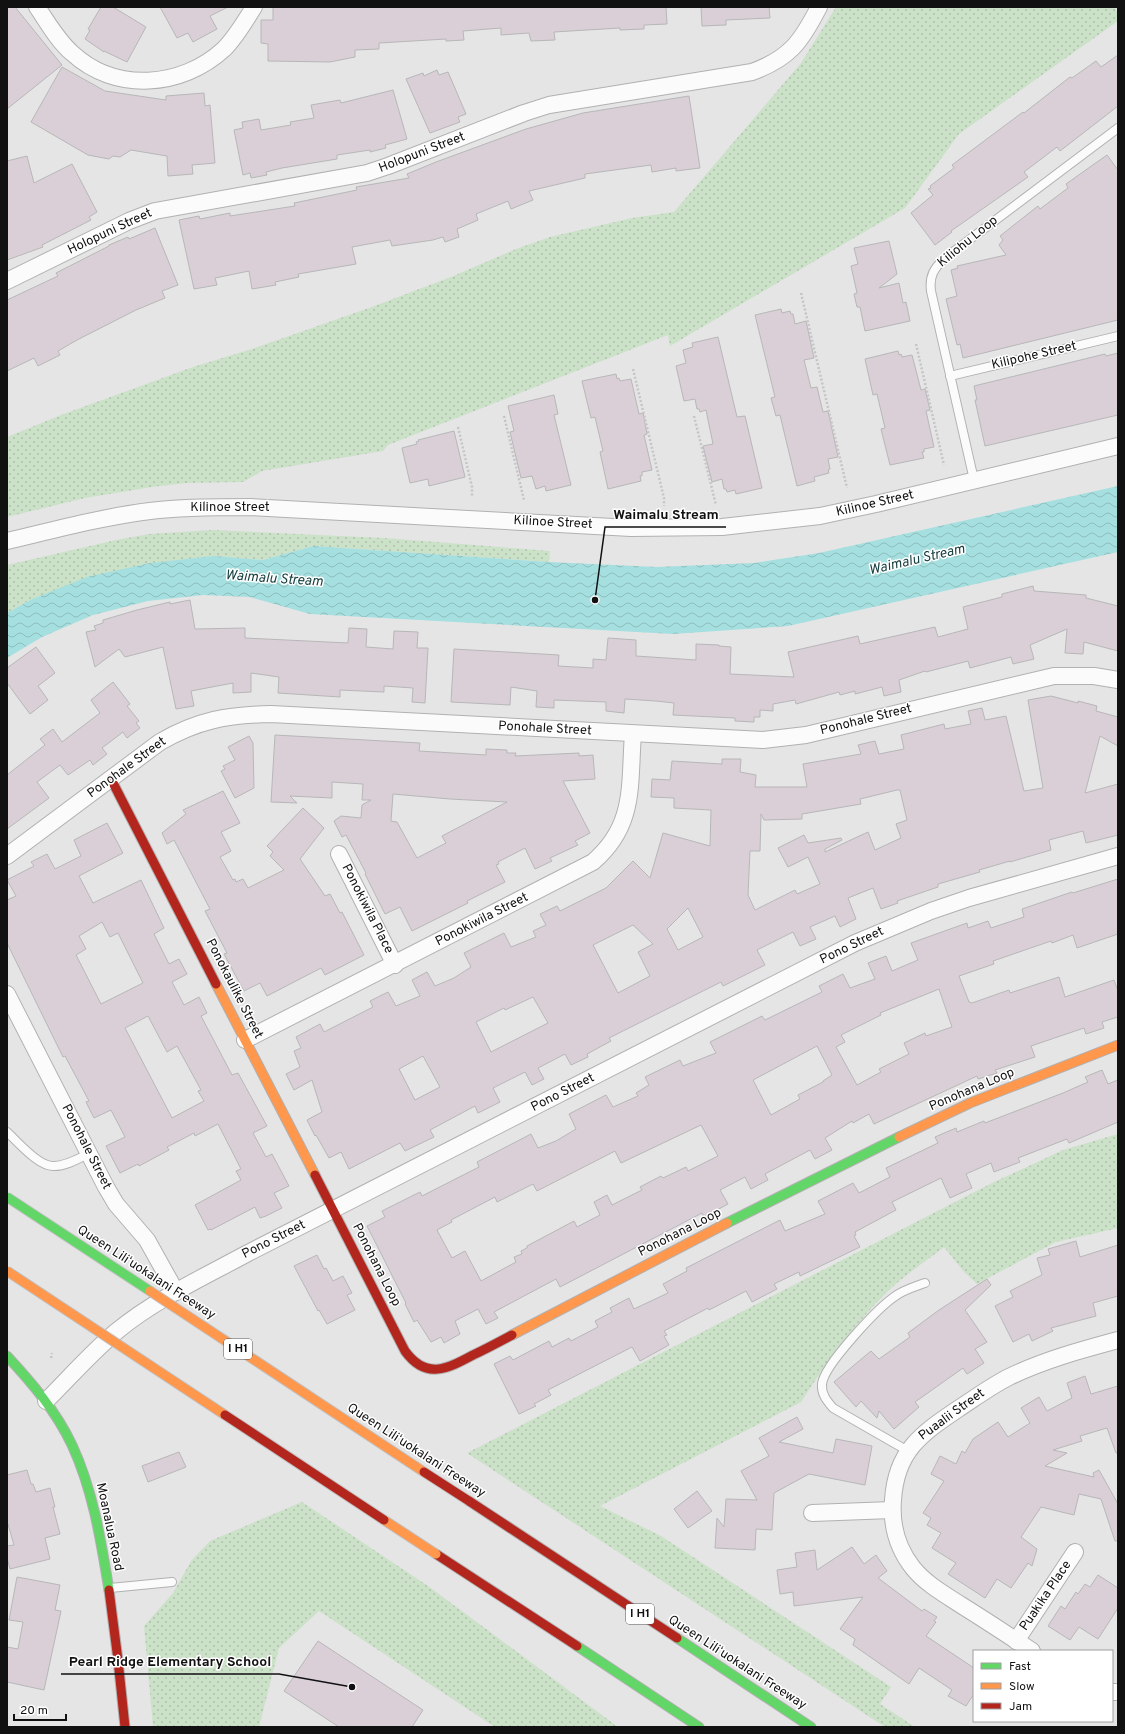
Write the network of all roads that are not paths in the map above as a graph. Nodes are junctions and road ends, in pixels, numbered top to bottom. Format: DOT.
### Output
graph roads {
  1 [pos="37,7"];
  2 [pos="254,7"];
  3 [pos="819,7"];
  4 [pos="1118,128"];
  5 [pos="7,281"];
  6 [pos="1118,336"];
  7 [pos="950,376"];
  8 [pos="1118,446"];
  9 [pos="974,480"];
  10 [pos="7,541"];
  11 [pos="1118,680"];
  12 [pos="633,734"];
  13 [pos="111,779"];
  14 [pos="339,854"];
  15 [pos="7,856"];
  16 [pos="1118,856"];
  17 [pos="395,964"];
  18 [pos="7,994"];
  19 [pos="246,1040"];
  20 [pos="1118,1045"];
  21 [pos="7,1132"];
  22 [pos="88,1154"];
  23 [pos="7,1197"];
  24 [pos="333,1210"];
  25 [pos="7,1271"];
  26 [pos="925,1283"];
  27 [pos="176,1292"];
  28 [pos="1118,1340"];
  29 [pos="7,1356"];
  30 [pos="46,1401"];
  31 [pos="908,1451"];
  32 [pos="892,1510"];
  33 [pos="812,1513"];
  34 [pos="1075,1552"];
  35 [pos="172,1582"];
  36 [pos="109,1588"];
  37 [pos="1016,1641"];
  38 [pos="1030,1650"];
  39 [pos="125,1727"];
  40 [pos="699,1727"];
  41 [pos="811,1727"];
  1 -- 2 [label="street"];
  3 -- 5 [label="street, Holopuni Street"];
  4 -- 7 [label="lane, Kiliohu Loop"];
  6 -- 7 [label="lane, Kilipohe Street"];
  7 -- 9 [label="lane, Kiliohu Loop"];
  8 -- 9 [label="street, Kilinoe Street"];
  9 -- 10 [label="street, Kilinoe Street"];
  11 -- 12 [label="street, Ponohale Street"];
  12 -- 13 [label="street, Ponohale Street"];
  12 -- 17 [label="street, Ponokiwila Street"];
  13 -- 15 [label="street, Ponohale Street"];
  13 -- 19 [label="main road, Ponokaulike Street"];
  14 -- 17 [label="street, Ponokiwila Place"];
  16 -- 24 [label="street, Pono Street"];
  17 -- 19 [label="street, Ponokiwila Street"];
  18 -- 22 [label="street, Ponohale Street"];
  19 -- 24 [label="main road, Ponokaulike Street"];
  20 -- 24 [label="main road, Ponohana Loop"];
  21 -- 22 [label="lane"];
  22 -- 27 [label="street, Ponohale Street"];
  23 -- 41 [label="main road, Queen Liliʻuokalani Freeway / I H1, bridge"];
  24 -- 27 [label="street, Pono Street"];
  25 -- 40 [label="main road, bridge"];
  26 -- 31 [label="lane"];
  27 -- 30 [label="street, Pono Street"];
  28 -- 31 [label="street, Puaalii Street"];
  29 -- 30 [label="main road, Moanalua Road"];
  30 -- 36 [label="main road, Moanalua Road"];
  31 -- 32 [label="street, Puaalii Street"];
  32 -- 33 [label="street"];
  32 -- 37 [label="street, Puaalii Street"];
  34 -- 37 [label="street, Puakika Place"];
  35 -- 36 [label="lane"];
  36 -- 39 [label="main road, Moanalua Road"];
  37 -- 38 [label="street, Puaalii Street"];
}
